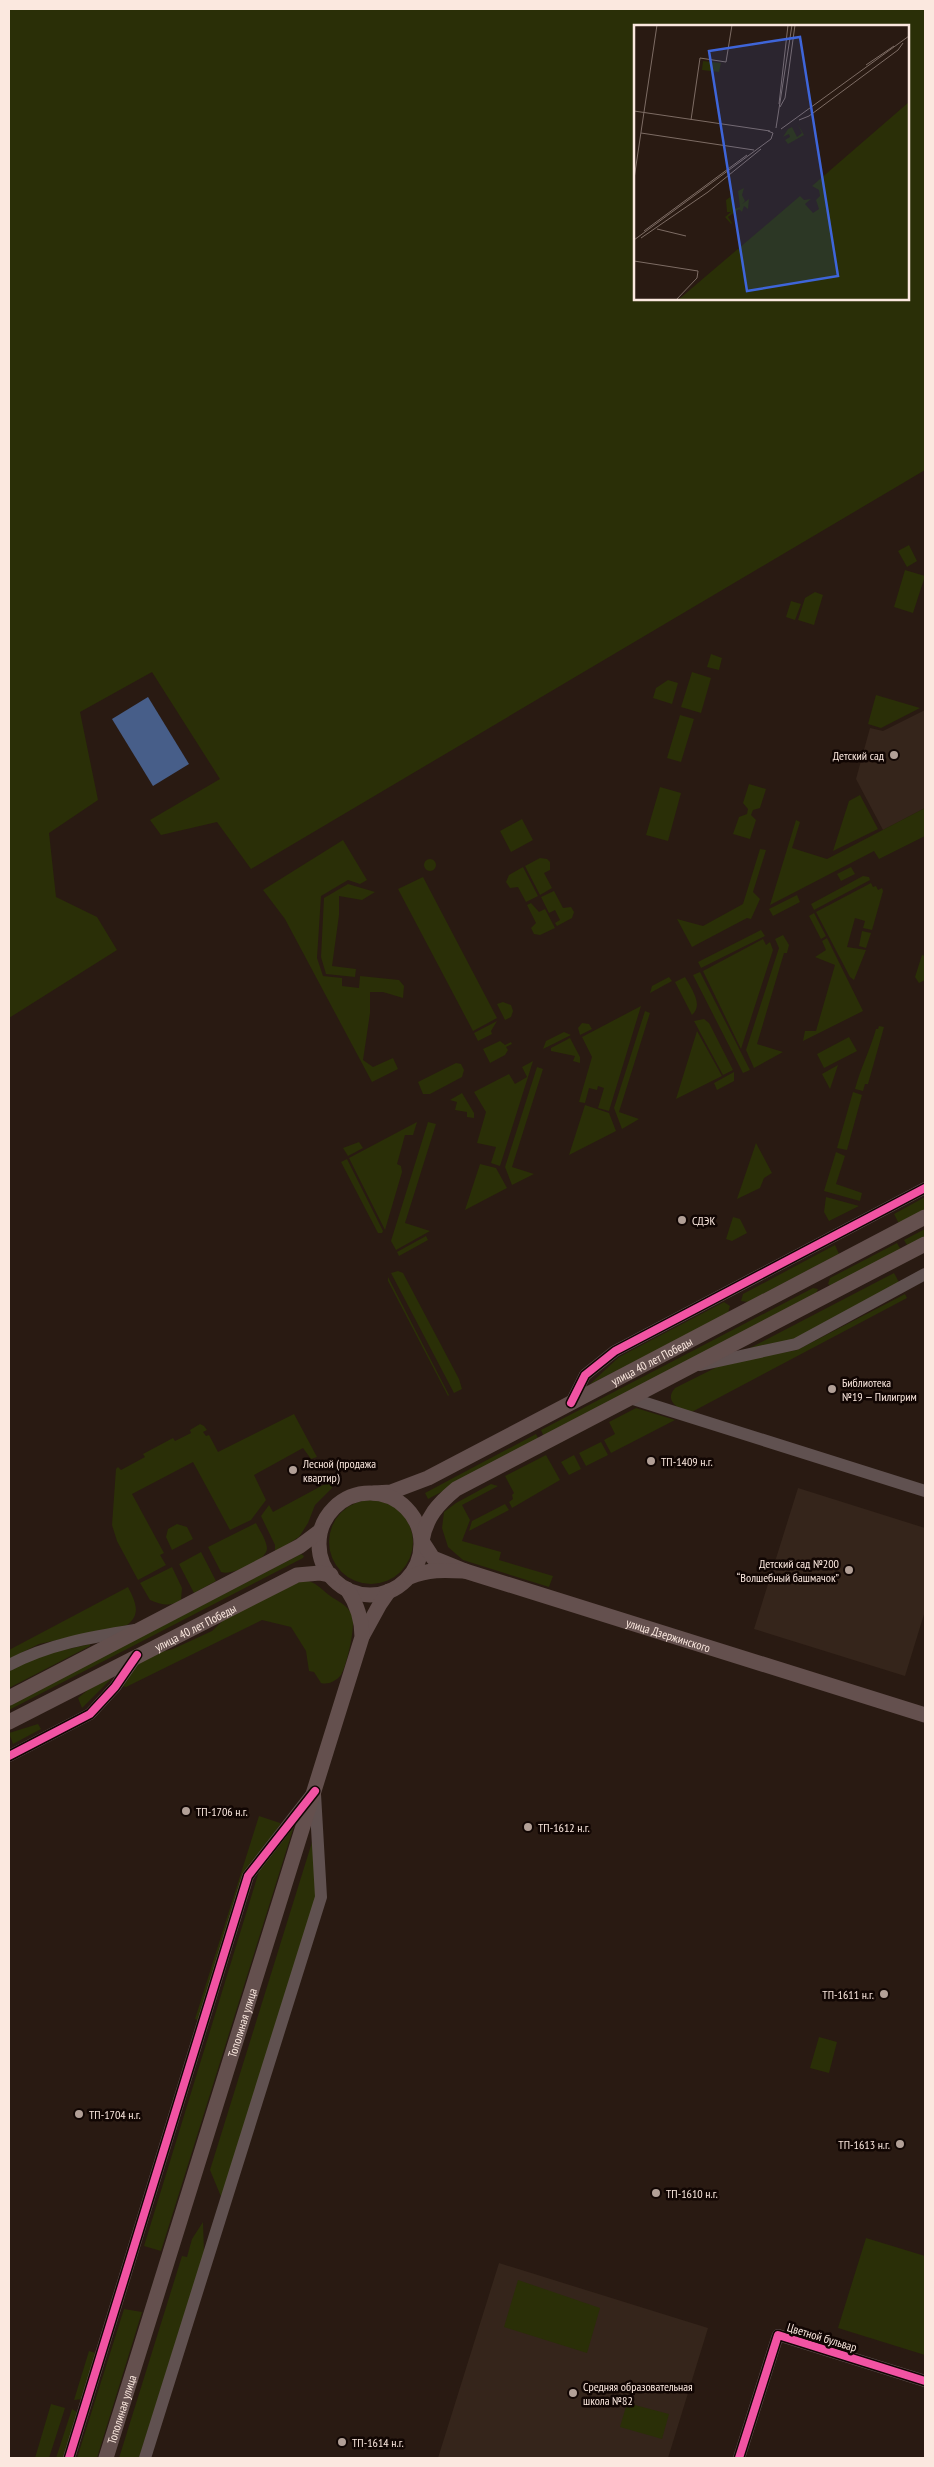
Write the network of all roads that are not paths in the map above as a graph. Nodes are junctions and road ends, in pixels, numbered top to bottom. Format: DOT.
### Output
graph roads {
  1 [pos="925,1188"];
  2 [pos="925,1217"];
  3 [pos="925,1244"];
  4 [pos="816,1274"];
  5 [pos="925,1274"];
  6 [pos="828,1295"];
  7 [pos="688,1368"];
  8 [pos="630,1398"];
  9 [pos="571,1403"];
  10 [pos="925,1491"];
  11 [pos="374,1493"];
  12 [pos="320,1531"];
  13 [pos="422,1541"];
  14 [pos="465,1571"];
  15 [pos="331,1575"];
  16 [pos="410,1577"];
  17 [pos="347,1589"];
  18 [pos="389,1591"];
  19 [pos="140,1629"];
  20 [pos="362,1637"];
  21 [pos="138,1655"];
  22 [pos="9,1665"];
  23 [pos="9,1698"];
  24 [pos="925,1715"];
  25 [pos="9,1722"];
  26 [pos="9,1756"];
  27 [pos="314,1791"];
  28 [pos="925,2381"];
  29 [pos="69,2458"];
  30 [pos="106,2458"];
  31 [pos="144,2458"];
  32 [pos="738,2458"];
  1 -- 9 [label="street"];
  2 -- 4 [label="main road, улица 40 лет Победы"];
  3 -- 6 [label="main road, улица 40 лет Победы"];
  4 -- 6 [label="main road"];
  4 -- 9 [label="main road, улица 40 лет Победы"];
  5 -- 7 [label="street"];
  6 -- 7 [label="main road, улица 40 лет Победы"];
  7 -- 8 [label="main road, улица 40 лет Победы"];
  8 -- 10 [label="street"];
  8 -- 13 [label="main road, улица 40 лет Победы"];
  9 -- 11 [label="main road, улица 40 лет Победы"];
  11 -- 12 [label="main road"];
  11 -- 13 [label="main road"];
  12 -- 15 [label="main road"];
  12 -- 19 [label="main road, улица 40 лет Победы"];
  13 -- 14 [label="main road"];
  13 -- 16 [label="main road"];
  14 -- 16 [label="main road, улица Дзержинского"];
  14 -- 24 [label="main road, улица Дзержинского"];
  15 -- 17 [label="main road"];
  15 -- 21 [label="main road, улица 40 лет Победы"];
  16 -- 18 [label="main road"];
  17 -- 18 [label="main road"];
  17 -- 20 [label="main road, Тополиная улица"];
  18 -- 20 [label="main road"];
  19 -- 22 [label="street, улица 40 лет Победы"];
  19 -- 23 [label="main road, улица 40 лет Победы"];
  20 -- 27 [label="main road, Тополиная улица"];
  21 -- 25 [label="main road, улица 40 лет Победы"];
  21 -- 26 [label="street"];
  27 -- 29 [label="street"];
  27 -- 30 [label="main road, Тополиная улица"];
  27 -- 31 [label="street"];
  28 -- 32 [label="street, Цветной бульвар"];
}
